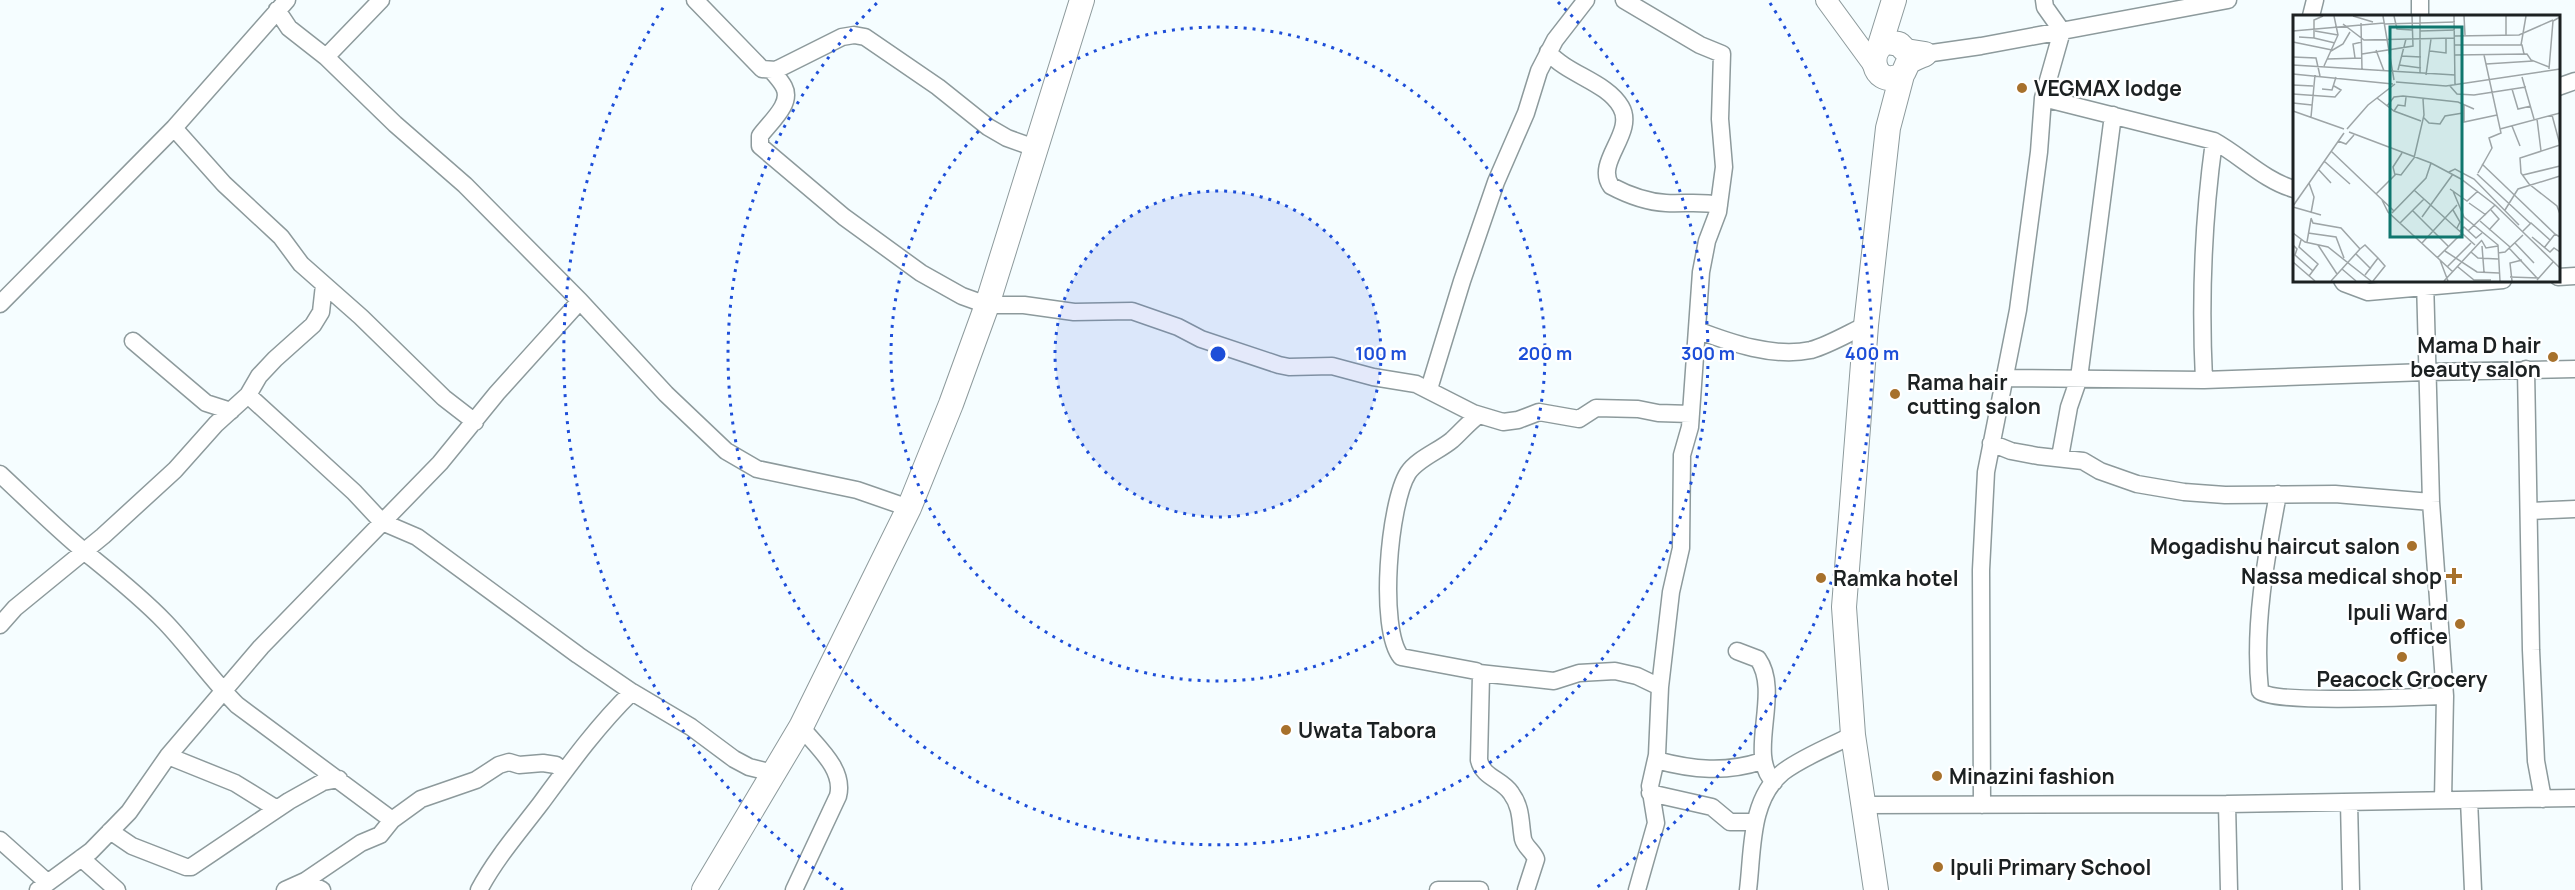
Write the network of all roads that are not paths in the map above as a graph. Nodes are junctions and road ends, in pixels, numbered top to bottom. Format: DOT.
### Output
graph roads {
  1 [pos="381,0"];
  2 [pos="695,0"];
  3 [pos="1082,0"];
  4 [pos="1586,0"];
  5 [pos="1624,0"];
  6 [pos="1895,0"];
  7 [pos="2044,0"];
  8 [pos="2228,0"];
  9 [pos="2314,0"];
  10 [pos="282,5"];
  11 [pos="1832,7"];
  12 [pos="2311,15"];
  13 [pos="264,25"];
  14 [pos="289,28"];
  15 [pos="2062,31"];
  16 [pos="1548,52"];
  17 [pos="326,57"];
  18 [pos="1895,61"];
  19 [pos="772,71"];
  20 [pos="2575,81"];
  21 [pos="2560,87"];
  22 [pos="2043,98"];
  23 [pos="2113,115"];
  24 [pos="174,128"];
  25 [pos="2214,141"];
  26 [pos="1035,148"];
  27 [pos="2293,188"];
  28 [pos="1719,205"];
  29 [pos="2575,276"];
  30 [pos="2560,277"];
  31 [pos="2344,282"];
  32 [pos="2451,282"];
  33 [pos="2425,283"];
  34 [pos="324,285"];
  35 [pos="580,301"];
  36 [pos="0,304"];
  37 [pos="987,305"];
  38 [pos="1866,325"];
  39 [pos="1697,330"];
  40 [pos="133,341"];
  41 [pos="2526,369"];
  42 [pos="2575,369"];
  43 [pos="2426,372"];
  44 [pos="2006,378"];
  45 [pos="2079,378"];
  46 [pos="2204,380"];
  47 [pos="1429,389"];
  48 [pos="248,395"];
  49 [pos="231,411"];
  50 [pos="1691,414"];
  51 [pos="1479,415"];
  52 [pos="475,422"];
  53 [pos="1990,443"];
  54 [pos="2060,458"];
  55 [pos="0,474"];
  56 [pos="2278,494"];
  57 [pos="2432,502"];
  58 [pos="909,508"];
  59 [pos="2575,509"];
  60 [pos="2529,511"];
  61 [pos="382,522"];
  62 [pos="85,552"];
  63 [pos="0,625"];
  64 [pos="1737,651"];
  65 [pos="1479,674"];
  66 [pos="1660,687"];
  67 [pos="223,690"];
  68 [pos="632,692"];
  69 [pos="2445,696"];
  70 [pos="801,727"];
  71 [pos="1853,735"];
  72 [pos="168,756"];
  73 [pos="1656,760"];
  74 [pos="1762,761"];
  75 [pos="564,771"];
  76 [pos="773,773"];
  77 [pos="339,779"];
  78 [pos="1774,782"];
  79 [pos="1650,793"];
  80 [pos="2575,798"];
  81 [pos="2543,799"];
  82 [pos="2443,800"];
  83 [pos="2469,800"];
  84 [pos="2349,802"];
  85 [pos="2227,804"];
  86 [pos="1863,805"];
  87 [pos="1982,805"];
  88 [pos="277,809"];
  89 [pos="392,820"];
  90 [pos="1755,822"];
  91 [pos="110,831"];
  92 [pos="0,840"];
  93 [pos="81,858"];
  94 [pos="304,881"];
  95 [pos="43,886"];
  96 [pos="117,890"];
  97 [pos="285,890"];
  98 [pos="322,890"];
  99 [pos="479,890"];
  100 [pos="704,890"];
  101 [pos="794,890"];
  102 [pos="1437,890"];
  103 [pos="1480,890"];
  104 [pos="1526,890"];
  105 [pos="1637,890"];
  106 [pos="1748,890"];
  107 [pos="1876,890"];
  108 [pos="2229,890"];
  109 [pos="2351,890"];
  110 [pos="2473,890"];
  1 -- 17 [label="street"];
  2 -- 19 [label="street"];
  3 -- 26 [label="highway"];
  4 -- 16 [label="street"];
  5 -- 28 [label="street"];
  6 -- 18 [label="highway"];
  7 -- 15 [label="street"];
  8 -- 15 [label="street"];
  9 -- 12 [label="street"];
  10 -- 13 [label="street"];
  10 -- 14 [label="street"];
  11 -- 18 [label="main road"];
  13 -- 14 [label="street"];
  13 -- 24 [label="street"];
  14 -- 17 [label="street"];
  15 -- 18 [label="street"];
  15 -- 22 [label="street"];
  16 -- 28 [label="street"];
  16 -- 47 [label="street"];
  17 -- 35 [label="street"];
  18 -- 38 [label="highway"];
  19 -- 26 [label="street"];
  19 -- 37 [label="street"];
  20 -- 21 [label="street"];
  22 -- 23 [label="street"];
  22 -- 44 [label="street"];
  23 -- 25 [label="street"];
  23 -- 45 [label="street"];
  24 -- 34 [label="street"];
  24 -- 36 [label="street"];
  25 -- 27 [label="street"];
  25 -- 46 [label="street"];
  26 -- 37 [label="highway"];
  28 -- 39 [label="street"];
  29 -- 30 [label="street"];
  31 -- 33 [label="street"];
  32 -- 33 [label="street"];
  33 -- 43 [label="street"];
  34 -- 48 [label="street"];
  34 -- 52 [label="street"];
  35 -- 52 [label="street"];
  35 -- 58 [label="street"];
  37 -- 47 [label="street"];
  37 -- 58 [label="highway"];
  38 -- 39 [label="street"];
  38 -- 71 [label="highway"];
  39 -- 50 [label="street"];
  40 -- 49 [label="street"];
  41 -- 42 [label="street"];
  41 -- 43 [label="street"];
  41 -- 60 [label="street"];
  43 -- 46 [label="street"];
  43 -- 57 [label="street"];
  44 -- 45 [label="street"];
  44 -- 53 [label="street"];
  45 -- 46 [label="street"];
  45 -- 54 [label="street"];
  47 -- 51 [label="street"];
  48 -- 49 [label="street"];
  48 -- 61 [label="street"];
  49 -- 62 [label="street"];
  50 -- 51 [label="street"];
  50 -- 66 [label="street"];
  51 -- 65 [label="street"];
  52 -- 61 [label="street"];
  53 -- 54 [label="street"];
  53 -- 87 [label="street"];
  54 -- 56 [label="street"];
  55 -- 62 [label="street"];
  56 -- 57 [label="street"];
  56 -- 69 [label="street"];
  57 -- 69 [label="street"];
  58 -- 70 [label="highway"];
  59 -- 60 [label="street"];
  60 -- 81 [label="street"];
  61 -- 67 [label="street"];
  61 -- 68 [label="street"];
  62 -- 63 [label="street"];
  62 -- 67 [label="street"];
  64 -- 74 [label="street"];
  65 -- 66 [label="street"];
  65 -- 104 [label="street"];
  66 -- 73 [label="street"];
  67 -- 72 [label="street"];
  67 -- 77 [label="street"];
  68 -- 75 [label="street"];
  68 -- 76 [label="street"];
  69 -- 82 [label="street"];
  70 -- 76 [label="highway"];
  70 -- 101 [label="street"];
  71 -- 78 [label="street"];
  71 -- 86 [label="highway"];
  72 -- 88 [label="street"];
  72 -- 91 [label="street"];
  73 -- 74 [label="street"];
  73 -- 79 [label="street"];
  74 -- 78 [label="street"];
  75 -- 89 [label="street"];
  75 -- 99 [label="street"];
  76 -- 100 [label="highway"];
  77 -- 88 [label="street"];
  77 -- 89 [label="street"];
  78 -- 90 [label="street"];
  79 -- 90 [label="street"];
  79 -- 105 [label="street"];
  80 -- 81 [label="street"];
  81 -- 83 [label="street"];
  82 -- 83 [label="street"];
  82 -- 84 [label="street"];
  83 -- 110 [label="street"];
  84 -- 85 [label="street"];
  84 -- 109 [label="street"];
  85 -- 87 [label="street"];
  85 -- 108 [label="street"];
  86 -- 87 [label="street"];
  86 -- 107 [label="highway"];
  88 -- 91 [label="street"];
  89 -- 94 [label="street"];
  90 -- 106 [label="street"];
  91 -- 93 [label="street"];
  92 -- 95 [label="street"];
  93 -- 95 [label="street"];
  93 -- 96 [label="street"];
  94 -- 97 [label="street"];
  94 -- 98 [label="street"];
  102 -- 103 [label="street"];
}
